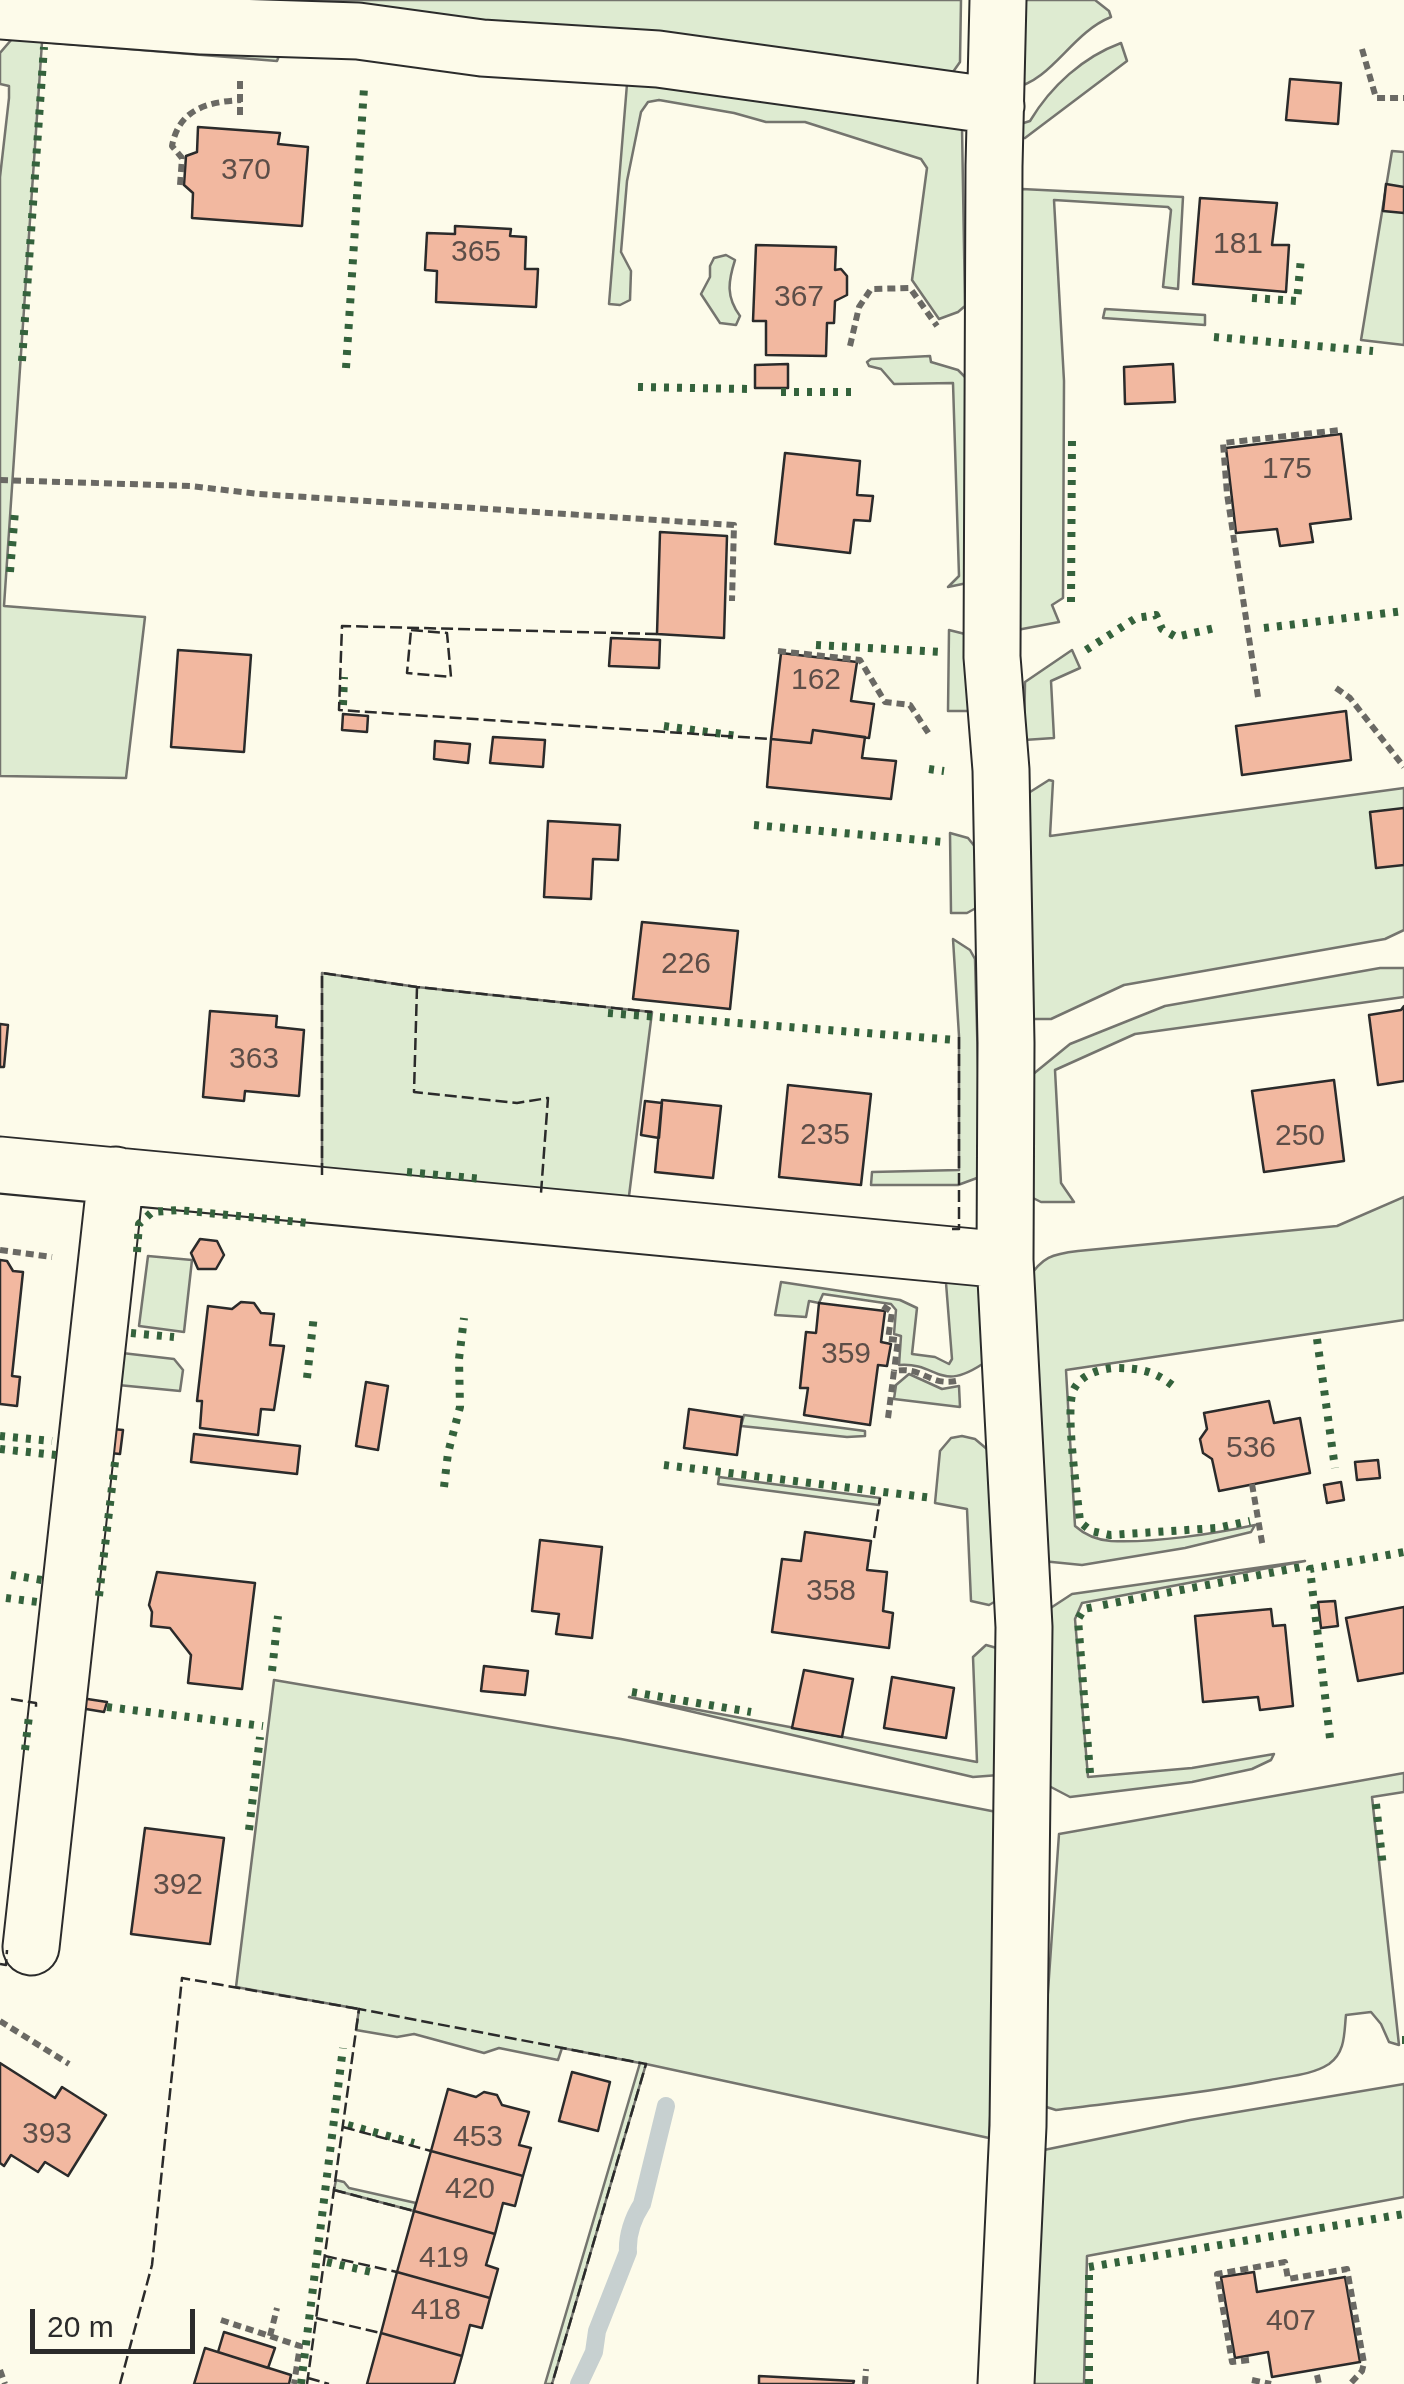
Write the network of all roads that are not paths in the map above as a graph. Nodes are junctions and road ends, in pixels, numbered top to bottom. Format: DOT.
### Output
graph roads {
  1 [pos="998,0"];
  2 [pos="0,11"];
  3 [pos="996,106"];
  4 [pos="0,1165"];
  5 [pos="116,1175"];
  6 [pos="1005,1260"];
  7 [pos="32,1947"];
  8 [pos="1006,2384"];
  1 -- 3 [label="street"];
  2 -- 3 [label="street"];
  3 -- 6 [label="street"];
  4 -- 5 [label="street"];
  5 -- 6 [label="street"];
  5 -- 7 [label="street"];
  6 -- 8 [label="street"];
}
